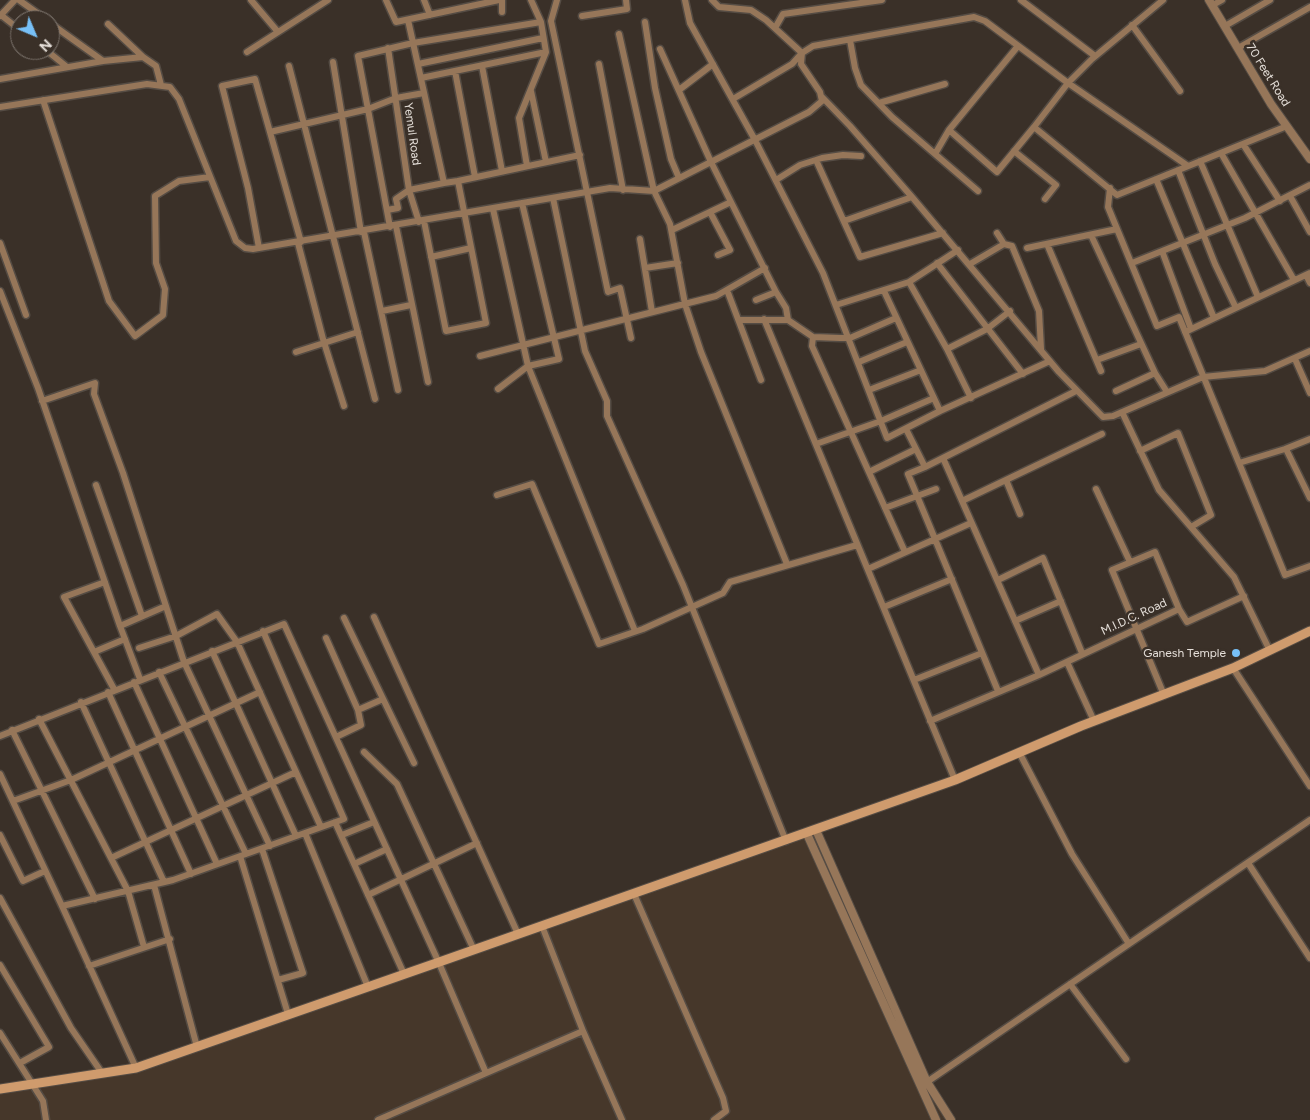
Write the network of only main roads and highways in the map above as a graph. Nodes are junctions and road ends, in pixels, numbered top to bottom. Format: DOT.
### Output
graph roads {
  1 [pos="1310,631"];
  2 [pos="3,1089"];
  1 -- 2 [label="main road"];
}
